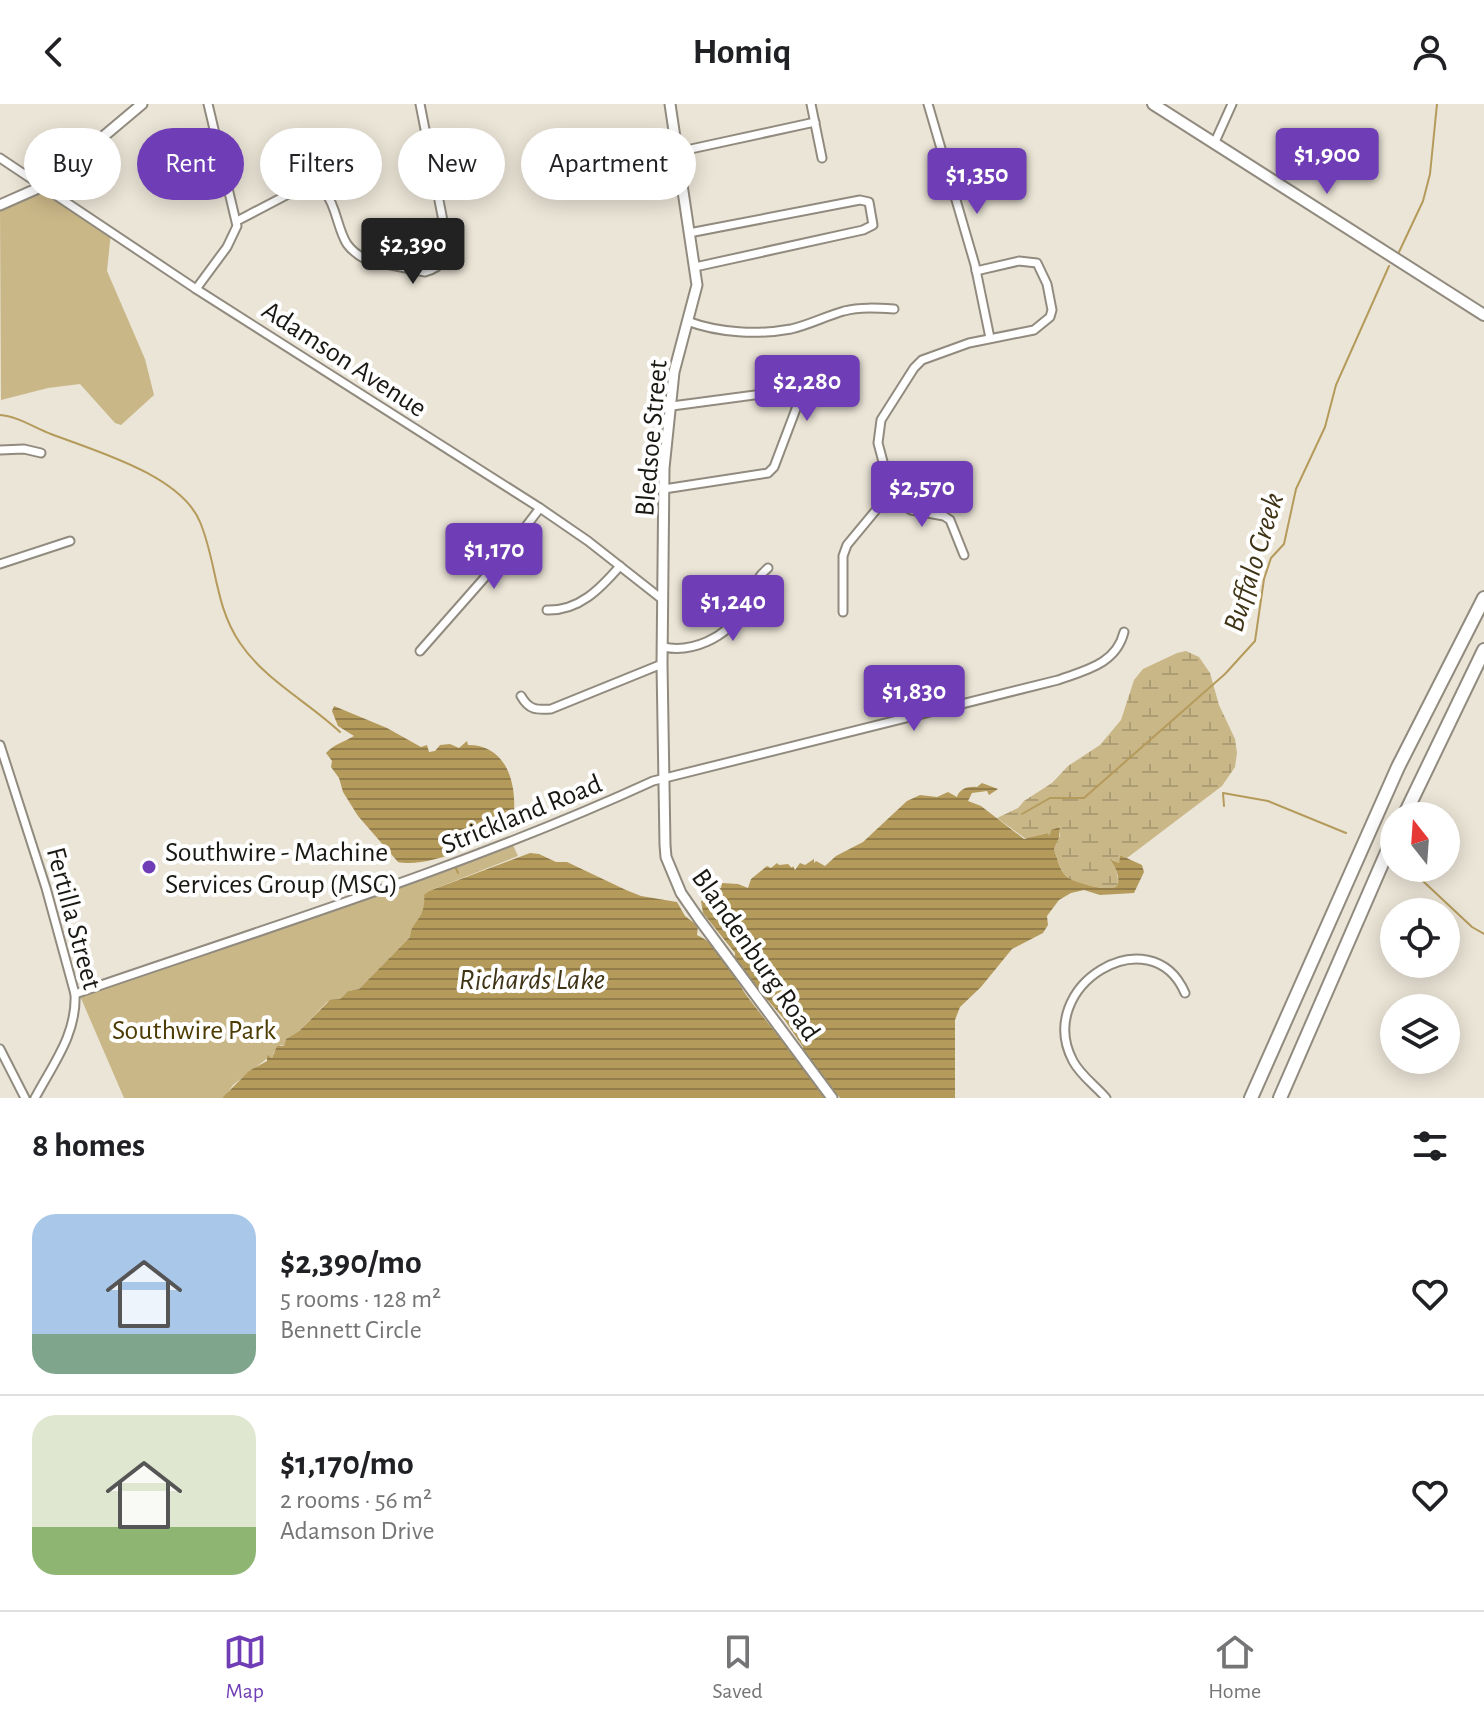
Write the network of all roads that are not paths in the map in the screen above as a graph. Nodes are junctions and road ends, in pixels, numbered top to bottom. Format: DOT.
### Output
graph roads {
  1 [pos="142,104"];
  2 [pos="208,104"];
  3 [pos="420,104"];
  4 [pos="670,104"];
  5 [pos="811,104"];
  6 [pos="928,104"];
  7 [pos="1153,104"];
  8 [pos="1232,104"];
  9 [pos="129,108"];
  10 [pos="815,122"];
  11 [pos="107,128"];
  12 [pos="674,128"];
  13 [pos="1214,144"];
  14 [pos="696,148"];
  15 [pos="0,158"];
  16 [pos="822,158"];
  17 [pos="24,174"];
  18 [pos="24,194"];
  19 [pos="64,200"];
  20 [pos="684,200"];
  21 [pos="0,205"];
  22 [pos="237,221"];
  23 [pos="689,233"];
  24 [pos="695,267"];
  25 [pos="976,271"];
  26 [pos="196,289"];
  27 [pos="894,309"];
  28 [pos="1484,315"];
  29 [pos="687,321"];
  30 [pos="990,338"];
  31 [pos="672,406"];
  32 [pos="0,450"];
  33 [pos="41,453"];
  34 [pos="664,489"];
  35 [pos="885,495"];
  36 [pos="540,508"];
  37 [pos="70,541"];
  38 [pos="964,555"];
  39 [pos="0,564"];
  40 [pos="620,566"];
  41 [pos="768,568"];
  42 [pos="1484,598"];
  43 [pos="663,600"];
  44 [pos="547,610"];
  45 [pos="843,612"];
  46 [pos="1124,632"];
  47 [pos="663,647"];
  48 [pos="1484,650"];
  49 [pos="420,651"];
  50 [pos="662,664"];
  51 [pos="521,696"];
  52 [pos="0,745"];
  53 [pos="2,759"];
  54 [pos="663,780"];
  55 [pos="1411,802"];
  56 [pos="1380,868"];
  57 [pos="1185,993"];
  58 [pos="75,994"];
  59 [pos="0,1049"];
  60 [pos="25,1098"];
  61 [pos="35,1098"];
  62 [pos="832,1098"];
  63 [pos="1106,1098"];
  64 [pos="1251,1098"];
  65 [pos="1280,1098"];
  1 -- 9 [label="street"];
  2 -- 22 [label="street"];
  3 -- 22 [label="street"];
  4 -- 12 [label="street, Bledsoe Street"];
  5 -- 10 [label="street"];
  6 -- 25 [label="street"];
  7 -- 13 [label="main road"];
  8 -- 13 [label="street"];
  9 -- 11 [label="street"];
  10 -- 14 [label="street"];
  10 -- 16 [label="street"];
  13 -- 28 [label="main road"];
  15 -- 17 [label="street, Adamson Avenue"];
  18 -- 21 [label="street"];
  19 -- 26 [label="street, Adamson Avenue"];
  20 -- 23 [label="street, Bledsoe Street"];
  22 -- 26 [label="street"];
  23 -- 24 [label="street, Bledsoe Street"];
  23 -- 24 [label="street"];
  24 -- 29 [label="street, Bledsoe Street"];
  25 -- 30 [label="street"];
  25 -- 30 [label="street"];
  26 -- 36 [label="street, Adamson Avenue"];
  27 -- 29 [label="street"];
  29 -- 31 [label="street, Bledsoe Street"];
  30 -- 35 [label="street"];
  31 -- 34 [label="street, Bledsoe Street"];
  31 -- 34 [label="street"];
  32 -- 33 [label="street"];
  34 -- 43 [label="street, Bledsoe Street"];
  35 -- 38 [label="street"];
  35 -- 45 [label="street"];
  36 -- 40 [label="street, Adamson Avenue"];
  36 -- 49 [label="street"];
  37 -- 39 [label="street"];
  40 -- 43 [label="street, Adamson Avenue"];
  40 -- 44 [label="street"];
  41 -- 47 [label="street"];
  42 -- 64 [label="highway"];
  43 -- 47 [label="street, Bledsoe Street"];
  46 -- 54 [label="street, Strickland Road"];
  47 -- 50 [label="street, Bledsoe Street"];
  48 -- 55 [label="highway"];
  50 -- 51 [label="street"];
  50 -- 54 [label="street, Bledsoe Street"];
  52 -- 53 [label="street, Fertilla Street"];
  53 -- 58 [label="street, Fertilla Street"];
  54 -- 58 [label="street, Strickland Road"];
  54 -- 62 [label="street, Blandenburg Road"];
  56 -- 65 [label="highway"];
  57 -- 63 [label="street"];
  58 -- 61 [label="street, Fertilla Street"];
  59 -- 60 [label="street"];
}
